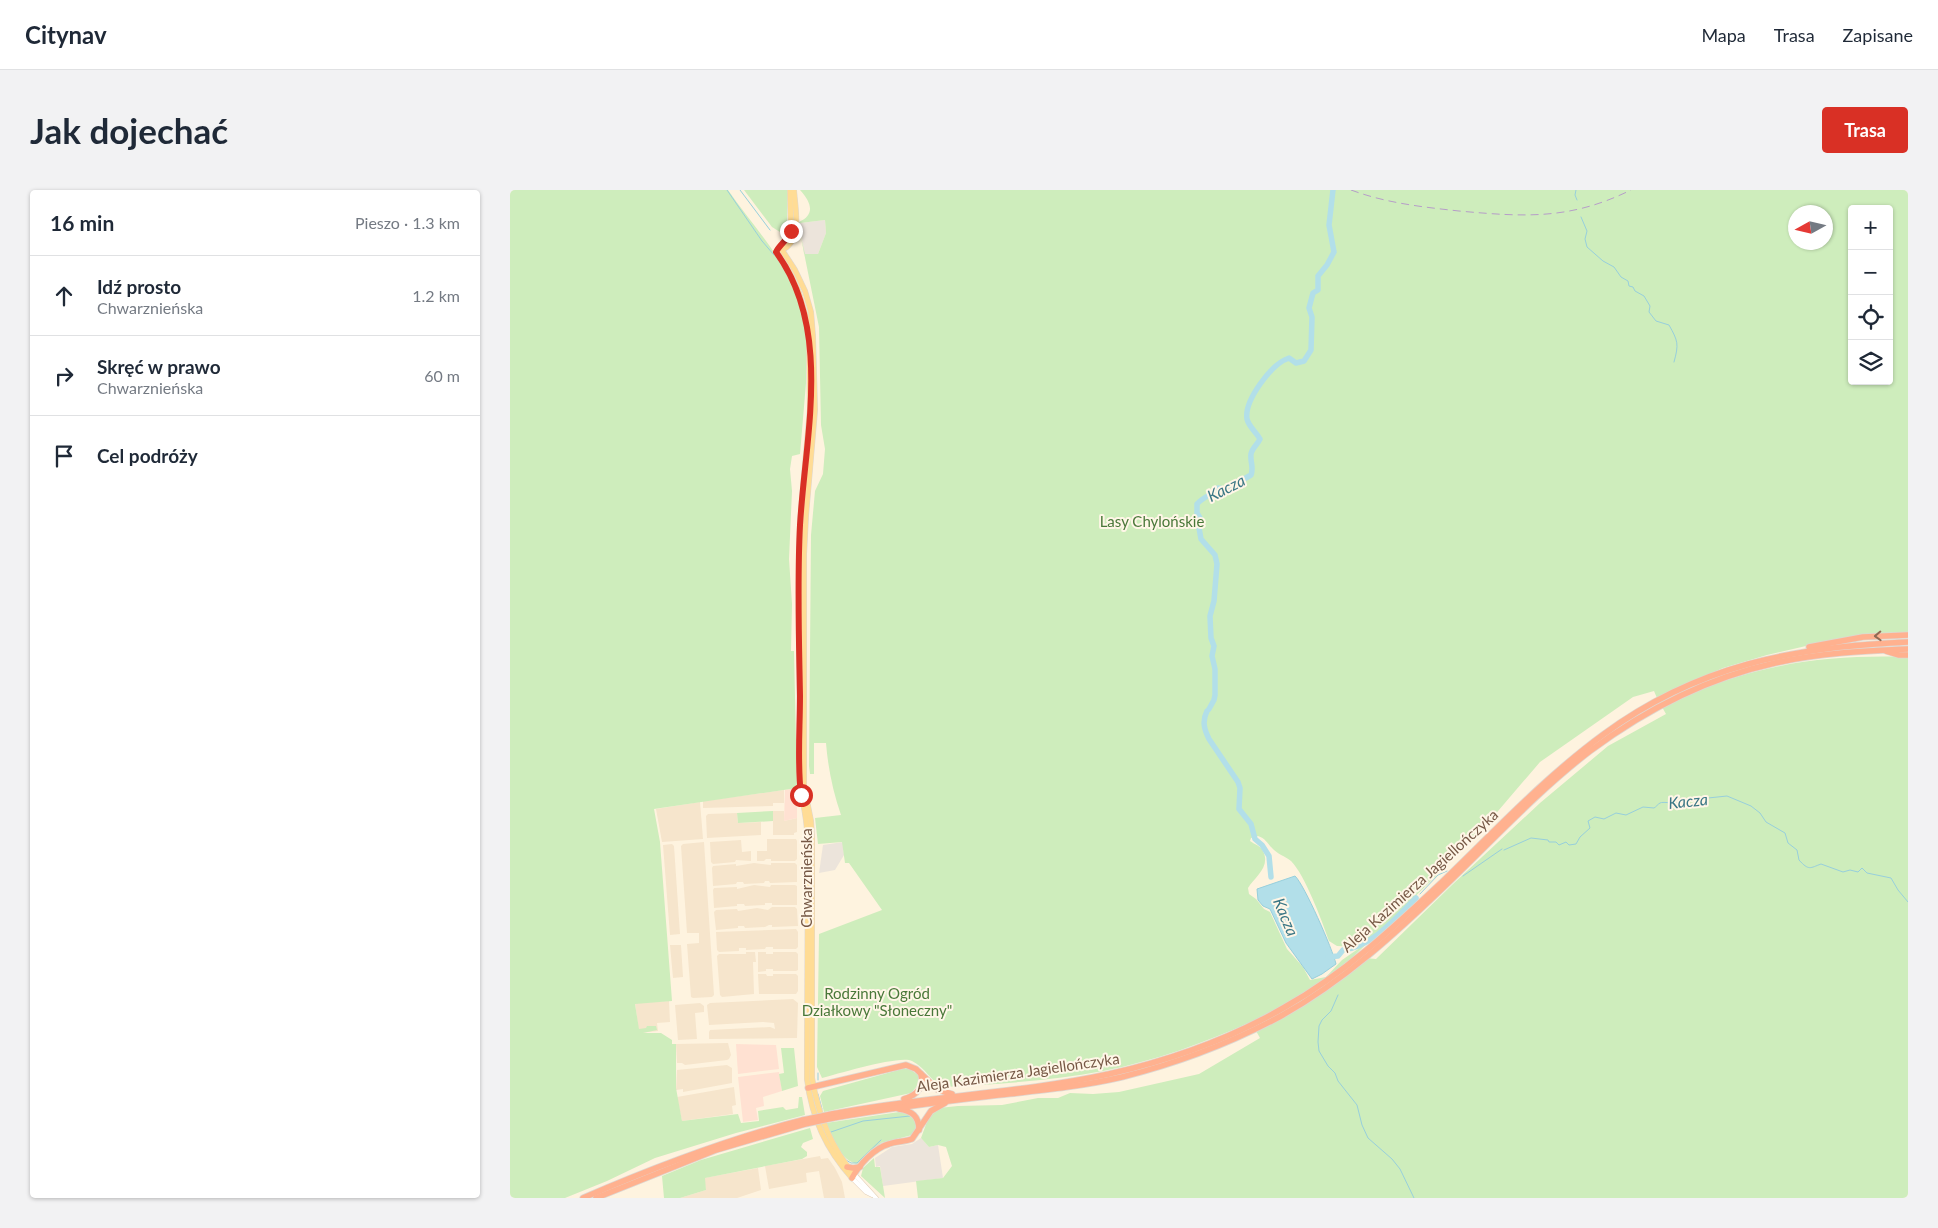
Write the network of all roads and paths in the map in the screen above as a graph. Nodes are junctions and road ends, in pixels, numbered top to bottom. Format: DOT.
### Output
graph roads {
  1 [pos="792,190"];
  2 [pos="1907,635"];
  3 [pos="1908,642"];
  4 [pos="1908,648"];
  5 [pos="1882,650"];
  6 [pos="1908,655"];
  7 [pos="1776,656"];
  8 [pos="921,1074"];
  9 [pos="811,1088"];
  10 [pos="959,1095"];
  11 [pos="954,1100"];
  12 [pos="893,1106"];
  13 [pos="804,1122"];
  14 [pos="919,1130"];
  15 [pos="847,1167"];
  16 [pos="860,1167"];
  17 [pos="853,1176"];
  18 [pos="875,1197"];
  19 [pos="583,1198"];
  20 [pos="596,1198"];
  1 -- 9 [label="main road, Chwarznieńska"];
  2 -- 7 [label="highway, one-way"];
  3 -- 7 [label="highway, Aleja Kazimierza Jagiellończyka"];
  4 -- 5 [label="highway, Aleja Kazimierza Jagiellończyka"];
  5 -- 6 [label="highway"];
  5 -- 11 [label="highway, Aleja Kazimierza Jagiellończyka"];
  7 -- 10 [label="highway, Aleja Kazimierza Jagiellończyka"];
  8 -- 9 [label="highway"];
  8 -- 10 [label="highway"];
  8 -- 12 [label="highway"];
  9 -- 15 [label="main road, Chwarznieńska"];
  9 -- 17 [label="main road, Chwarznieńska"];
  10 -- 12 [label="highway, Aleja Kazimierza Jagiellończyka"];
  11 -- 12 [label="highway, Aleja Kazimierza Jagiellończyka"];
  11 -- 14 [label="highway"];
  12 -- 13 [label="highway, Aleja Kazimierza Jagiellończyka, bridge"];
  12 -- 14 [label="highway"];
  13 -- 19 [label="highway, Aleja Kazimierza Jagiellończyka"];
  13 -- 20 [label="highway, Aleja Kazimierza Jagiellończyka"];
  14 -- 16 [label="highway"];
  15 -- 16 [label="highway"];
  15 -- 17 [label="main road, Chwarznieńska"];
  16 -- 17 [label="highway"];
  17 -- 18 [label="street, Chwarznieńska"];
}
